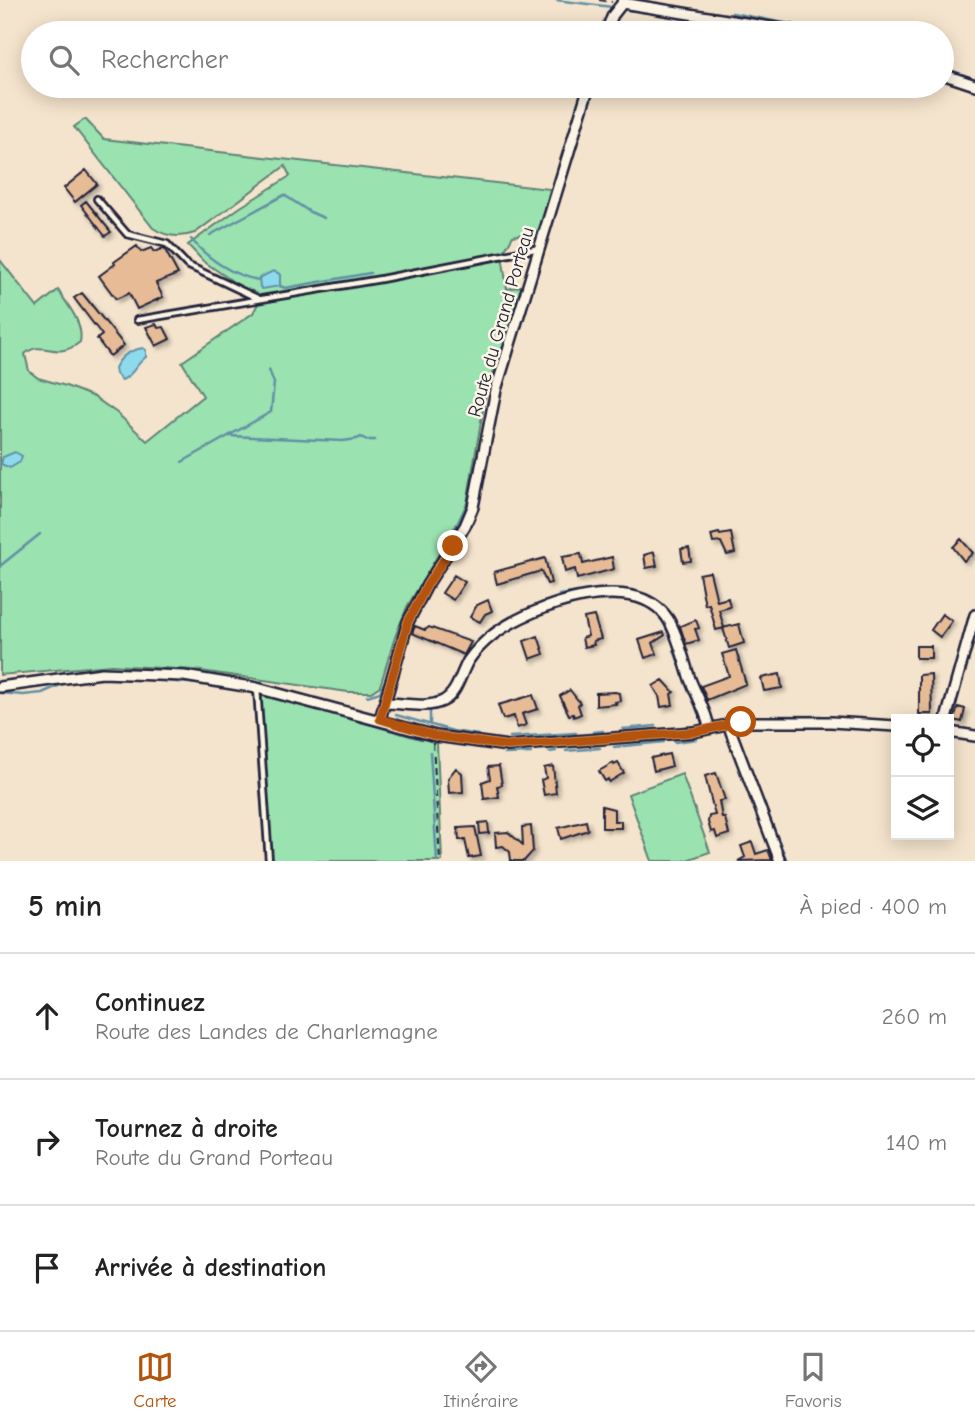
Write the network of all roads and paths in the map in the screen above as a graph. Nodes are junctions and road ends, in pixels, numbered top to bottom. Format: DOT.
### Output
graph roads {
  1 [pos="599,0"];
  2 [pos="607,1"];
  3 [pos="624,2"];
  4 [pos="610,21"];
  5 [pos="736,21"];
  6 [pos="954,78"];
  7 [pos="975,85"];
  8 [pos="585,98"];
  9 [pos="97,199"];
  10 [pos="541,247"];
  11 [pos="260,299"];
  12 [pos="137,320"];
  13 [pos="975,615"];
  14 [pos="0,687"];
  15 [pos="257,688"];
  16 [pos="386,702"];
  17 [pos="947,714"];
  18 [pos="380,719"];
  19 [pos="728,724"];
  20 [pos="891,726"];
  21 [pos="709,728"];
  22 [pos="954,733"];
  23 [pos="436,736"];
  24 [pos="975,736"];
  25 [pos="269,861"];
  26 [pos="440,861"];
  27 [pos="780,861"];
  1 -- 2 [label="path"];
  2 -- 3 [label="path"];
  3 -- 4 [label="street"];
  3 -- 5 [label="street"];
  6 -- 7 [label="street"];
  8 -- 10 [label="street, Route du Grand Porteau"];
  9 -- 11 [label="lane"];
  10 -- 11 [label="lane"];
  10 -- 16 [label="street, Route du Grand Porteau"];
  11 -- 12 [label="lane"];
  13 -- 17 [label="street"];
  14 -- 15 [label="street"];
  15 -- 18 [label="street"];
  15 -- 25 [label="lane"];
  16 -- 18 [label="street, Route du Grand Porteau"];
  16 -- 21 [label="street"];
  18 -- 23 [label="street"];
  19 -- 20 [label="street"];
  19 -- 21 [label="street"];
  19 -- 27 [label="street"];
  21 -- 23 [label="street"];
  22 -- 24 [label="street"];
  23 -- 26 [label="path"];
}
